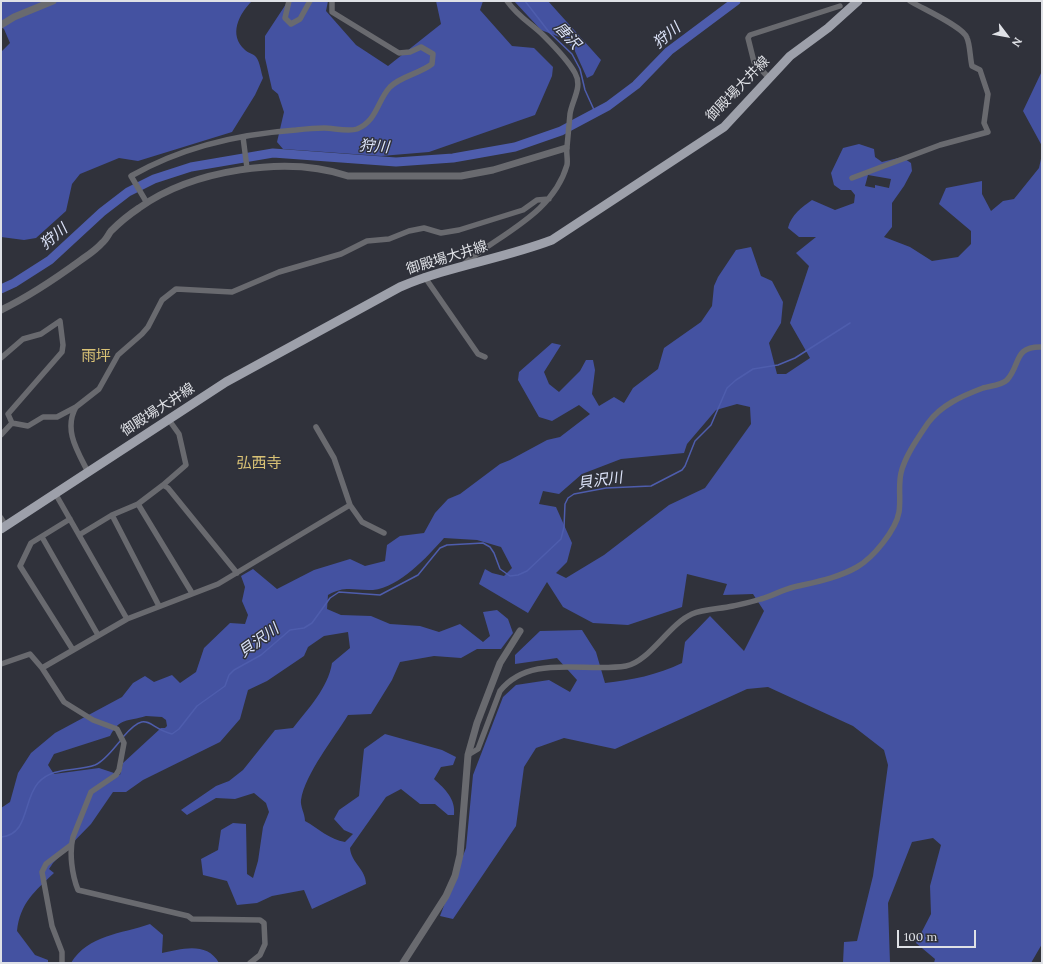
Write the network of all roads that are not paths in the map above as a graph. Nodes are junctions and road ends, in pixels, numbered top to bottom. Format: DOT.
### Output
graph roads {
  1 [pos="53,1"];
  2 [pos="289,1"];
  3 [pos="310,1"];
  4 [pos="332,1"];
  5 [pos="506,1"];
  6 [pos="858,1"];
  7 [pos="910,1"];
  8 [pos="841,7"];
  9 [pos="1,25"];
  10 [pos="769,78"];
  11 [pos="243,137"];
  12 [pos="567,146"];
  13 [pos="247,168"];
  14 [pos="852,178"];
  15 [pos="549,199"];
  16 [pos="146,201"];
  17 [pos="461,266"];
  18 [pos="424,276"];
  19 [pos="1,310"];
  20 [pos="1042,347"];
  21 [pos="485,357"];
  22 [pos="1,358"];
  23 [pos="76,407"];
  24 [pos="169,420"];
  25 [pos="12,424"];
  26 [pos="316,426"];
  27 [pos="1,435"];
  28 [pos="88,472"];
  29 [pos="163,485"];
  30 [pos="55,493"];
  31 [pos="138,504"];
  32 [pos="350,505"];
  33 [pos="112,515"];
  34 [pos="70,519"];
  35 [pos="3,524"];
  36 [pos="384,533"];
  37 [pos="79,535"];
  38 [pos="42,537"];
  39 [pos="237,573"];
  40 [pos="192,593"];
  41 [pos="159,606"];
  42 [pos="126,619"];
  43 [pos="520,631"];
  44 [pos="98,635"];
  45 [pos="73,650"];
  46 [pos="1,664"];
  47 [pos="42,668"];
  48 [pos="468,755"];
  49 [pos="72,845"];
  50 [pos="62,963"];
  51 [pos="250,963"];
  52 [pos="403,963"];
  1 -- 9 [label="street"];
  2 -- 3 [label="street"];
  4 -- 11 [label="street"];
  5 -- 12 [label="street"];
  6 -- 8 [label="main road, 御殿場大井線"];
  7 -- 14 [label="street"];
  8 -- 10 [label="main road, 御殿場大井線"];
  8 -- 10 [label="street"];
  10 -- 17 [label="main road, 御殿場大井線"];
  11 -- 13 [label="street"];
  11 -- 16 [label="street"];
  12 -- 13 [label="street"];
  12 -- 15 [label="street"];
  13 -- 16 [label="street"];
  15 -- 17 [label="street"];
  15 -- 23 [label="street"];
  16 -- 19 [label="street"];
  17 -- 18 [label="main road, 御殿場大井線"];
  18 -- 21 [label="street"];
  18 -- 24 [label="main road, 御殿場大井線"];
  20 -- 48 [label="street"];
  22 -- 25 [label="street"];
  23 -- 25 [label="street"];
  23 -- 28 [label="street"];
  24 -- 28 [label="main road, 御殿場大井線"];
  24 -- 29 [label="street"];
  25 -- 27 [label="street"];
  26 -- 32 [label="street"];
  28 -- 30 [label="main road, 御殿場大井線"];
  29 -- 31 [label="street"];
  29 -- 39 [label="street"];
  30 -- 34 [label="street"];
  30 -- 35 [label="main road, 御殿場大井線"];
  31 -- 33 [label="street"];
  31 -- 40 [label="street"];
  32 -- 36 [label="street"];
  32 -- 39 [label="street"];
  33 -- 37 [label="street"];
  33 -- 41 [label="street"];
  34 -- 37 [label="street"];
  34 -- 38 [label="street"];
  37 -- 42 [label="street"];
  38 -- 44 [label="street"];
  38 -- 45 [label="street"];
  39 -- 40 [label="street"];
  40 -- 41 [label="street"];
  41 -- 42 [label="street"];
  42 -- 44 [label="street"];
  43 -- 48 [label="street"];
  44 -- 45 [label="street"];
  45 -- 47 [label="street"];
  46 -- 47 [label="street"];
  47 -- 49 [label="street"];
  48 -- 52 [label="street"];
  49 -- 50 [label="street"];
  49 -- 51 [label="street"];
}
